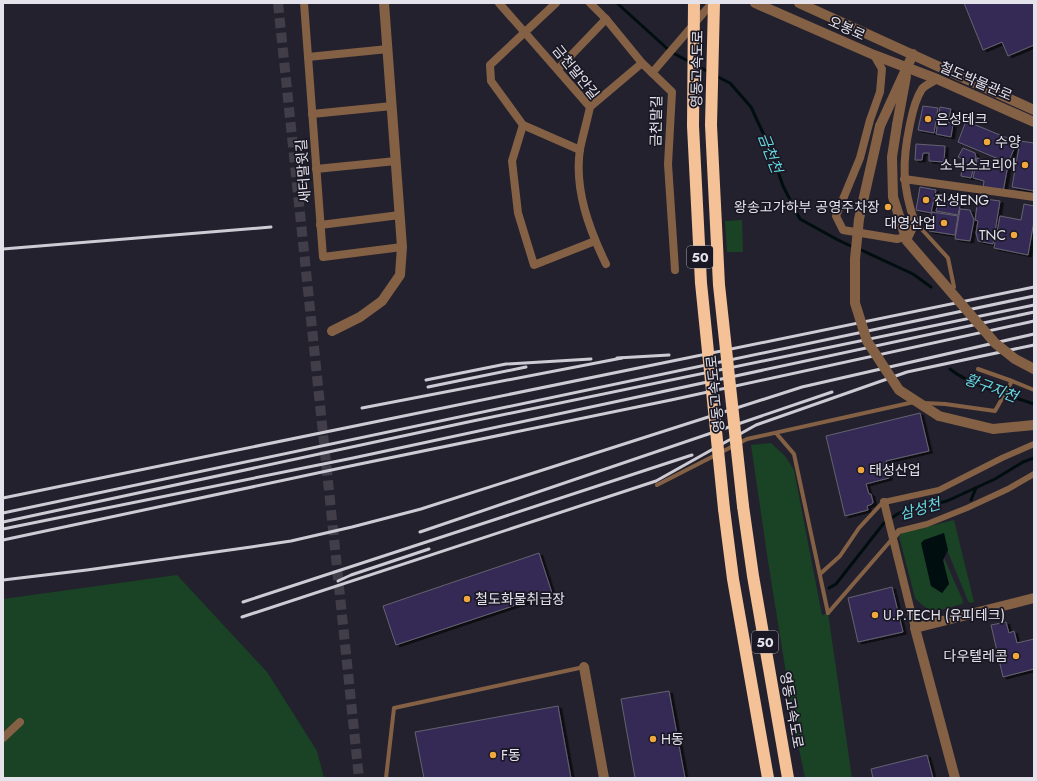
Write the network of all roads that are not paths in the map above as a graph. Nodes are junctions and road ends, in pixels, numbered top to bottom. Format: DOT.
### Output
graph roads {
  1 [pos="304,3"];
  2 [pos="384,3"];
  3 [pos="499,3"];
  4 [pos="556,3"];
  5 [pos="590,3"];
  6 [pos="694,3"];
  7 [pos="713,3"];
  8 [pos="754,3"];
  9 [pos="799,3"];
  10 [pos="606,19"];
  11 [pos="525,33"];
  12 [pos="388,49"];
  13 [pos="913,54"];
  14 [pos="874,56"];
  15 [pos="308,57"];
  16 [pos="642,63"];
  17 [pos="907,68"];
  18 [pos="558,69"];
  19 [pos="652,73"];
  20 [pos="937,80"];
  21 [pos="392,106"];
  22 [pos="590,107"];
  23 [pos="1034,110"];
  24 [pos="312,114"];
  25 [pos="1034,122"];
  26 [pos="523,125"];
  27 [pos="580,150"];
  28 [pos="396,161"];
  29 [pos="316,169"];
  30 [pos="904,179"];
  31 [pos="1034,197"];
  32 [pos="400,215"];
  33 [pos="915,223"];
  34 [pos="320,225"];
  35 [pos="595,241"];
  36 [pos="402,247"];
  37 [pos="606,264"];
  38 [pos="675,270"];
  39 [pos="954,287"];
  40 [pos="332,331"];
  41 [pos="978,369"];
  42 [pos="1034,369"];
  43 [pos="1012,381"];
  44 [pos="1034,390"];
  45 [pos="1034,426"];
  46 [pos="776,433"];
  47 [pos="1034,444"];
  48 [pos="1034,474"];
  49 [pos="656,485"];
  50 [pos="884,502"];
  51 [pos="893,538"];
  52 [pos="820,574"];
  53 [pos="1034,598"];
  54 [pos="915,628"];
  55 [pos="584,668"];
  56 [pos="20,722"];
  57 [pos="3,738"];
  58 [pos="386,778"];
  59 [pos="604,778"];
  60 [pos="768,778"];
  61 [pos="788,778"];
  62 [pos="955,778"];
  1 -- 15 [label="street, 새터말윗길"];
  2 -- 12 [label="street"];
  3 -- 11 [label="street, 금천말안길"];
  4 -- 11 [label="street"];
  5 -- 10 [label="street, 금천말길"];
  6 -- 60 [label="highway, 영동고속도로 / 50, bridge"];
  7 -- 19 [label="street"];
  7 -- 61 [label="highway, 영동고속도로 / 50, bridge"];
  8 -- 14 [label="street, 오봉로"];
  9 -- 13 [label="street, 오봉로"];
  10 -- 16 [label="street, 금천말길"];
  10 -- 18 [label="street"];
  11 -- 18 [label="street, 금천말안길"];
  11 -- 26 [label="street"];
  12 -- 15 [label="street"];
  12 -- 21 [label="street"];
  13 -- 17 [label="street"];
  13 -- 23 [label="street, 철도박물관로"];
  14 -- 17 [label="street, 오봉로"];
  14 -- 33 [label="street"];
  15 -- 24 [label="street, 새터말윗길"];
  16 -- 19 [label="street, 금천말길"];
  16 -- 22 [label="street"];
  17 -- 20 [label="street, 철도박물관로"];
  17 -- 42 [label="street, bridge"];
  17 -- 45 [label="street, bridge"];
  18 -- 22 [label="street, 금천말안길"];
  19 -- 38 [label="street, 금천말길"];
  20 -- 25 [label="street, 철도박물관로"];
  20 -- 30 [label="street"];
  21 -- 24 [label="street"];
  21 -- 28 [label="street"];
  22 -- 27 [label="street, 금천말안길"];
  24 -- 29 [label="street, 새터말윗길"];
  26 -- 27 [label="street"];
  26 -- 35 [label="street"];
  27 -- 35 [label="street, 금천말안길"];
  28 -- 29 [label="street"];
  28 -- 32 [label="street"];
  29 -- 34 [label="street, 새터말윗길"];
  30 -- 31 [label="street"];
  30 -- 33 [label="street"];
  32 -- 34 [label="street"];
  32 -- 36 [label="street"];
  33 -- 39 [label="lane"];
  34 -- 36 [label="street, 새터말윗길"];
  35 -- 37 [label="street, 금천말안길"];
  36 -- 40 [label="street"];
  41 -- 43 [label="lane"];
  43 -- 44 [label="lane"];
  43 -- 46 [label="lane"];
  46 -- 49 [label="lane"];
  46 -- 52 [label="lane"];
  47 -- 50 [label="street"];
  48 -- 51 [label="street"];
  50 -- 51 [label="street"];
  50 -- 52 [label="lane"];
  51 -- 52 [label="lane"];
  51 -- 54 [label="street"];
  53 -- 54 [label="street"];
  54 -- 62 [label="street"];
  55 -- 58 [label="lane"];
  55 -- 59 [label="street"];
  56 -- 57 [label="street"];
}
